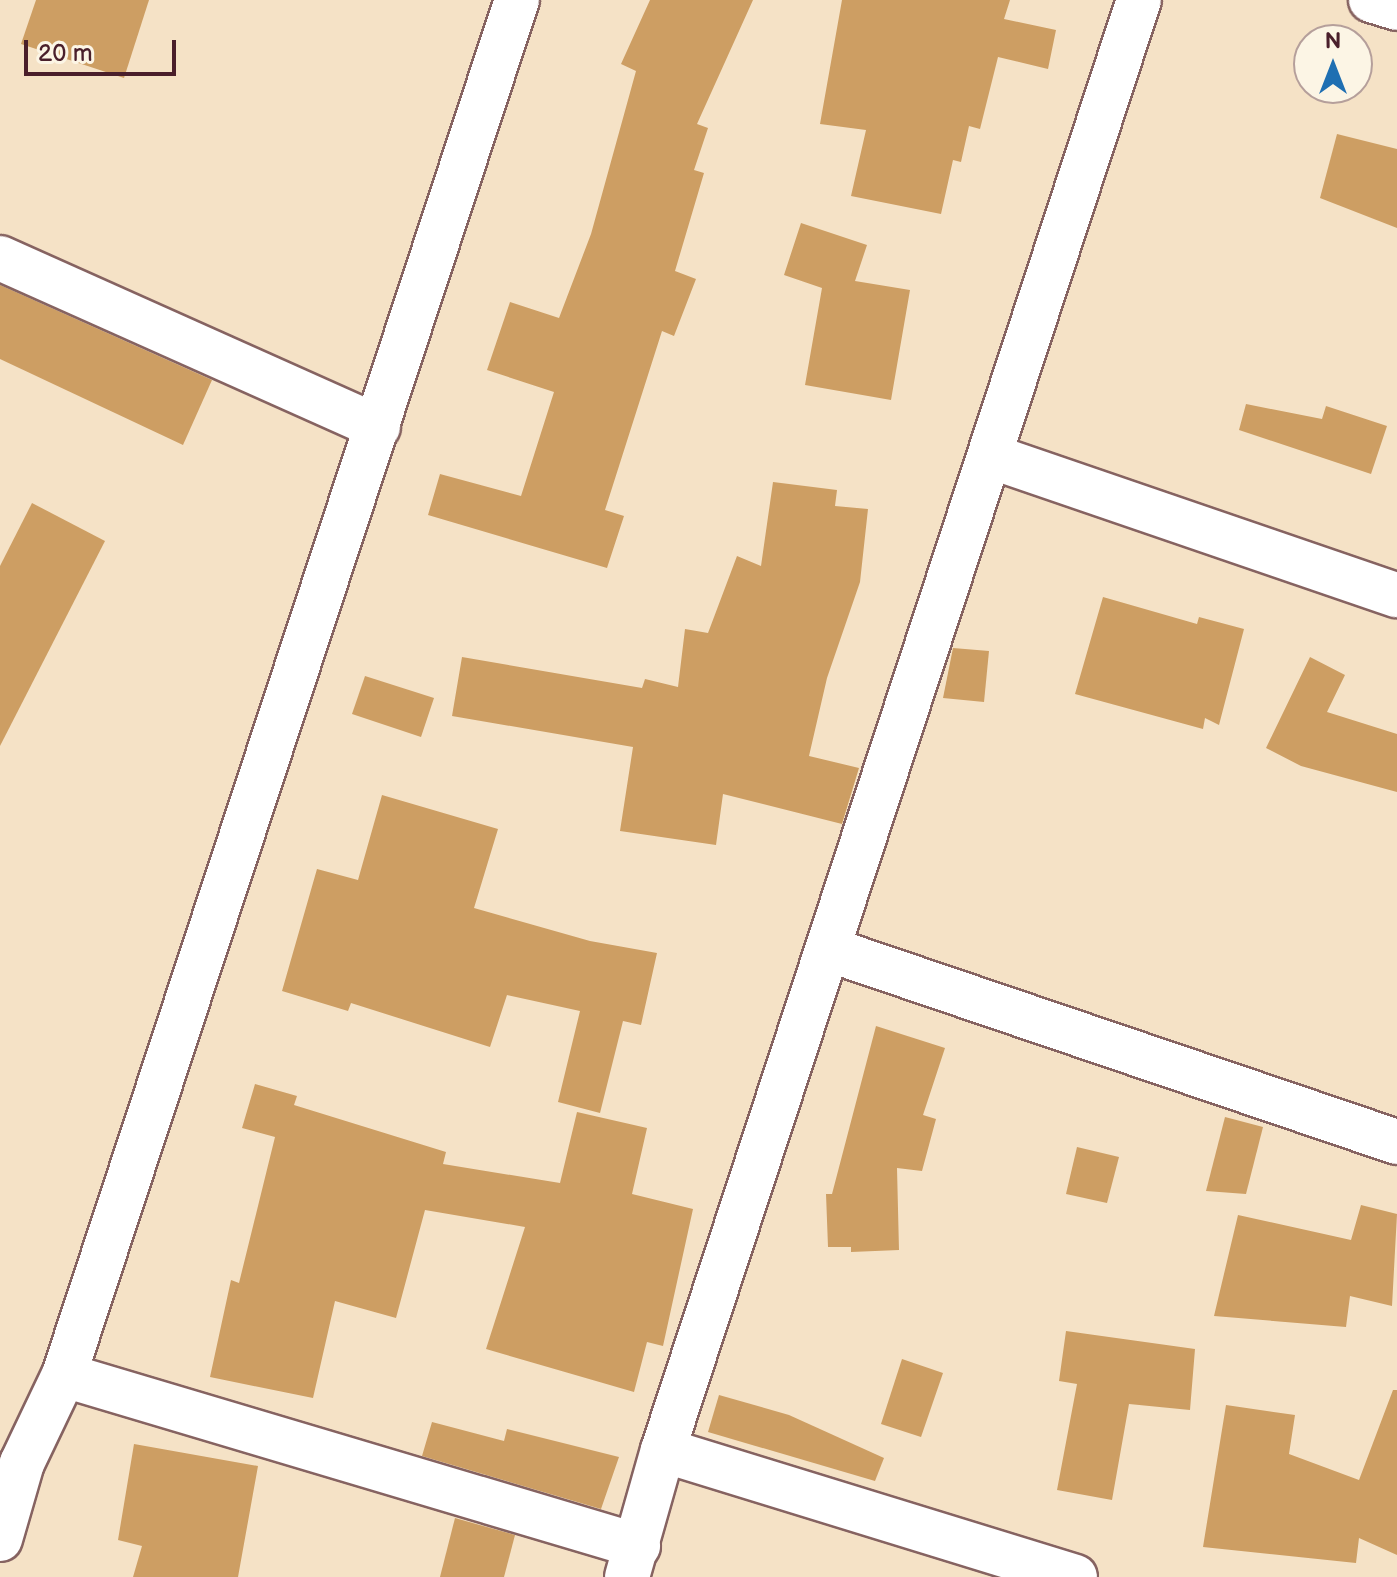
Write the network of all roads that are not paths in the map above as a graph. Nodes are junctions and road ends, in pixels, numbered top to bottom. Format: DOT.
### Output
graph roads {
  1 [pos="1139,0"];
  2 [pos="1371,0"];
  3 [pos="503,5"];
  4 [pos="1397,8"];
  5 [pos="0,258"];
  6 [pos="378,427"];
  7 [pos="993,457"];
  8 [pos="1397,595"];
  9 [pos="828,949"];
  10 [pos="1397,1142"];
  11 [pos="64,1375"];
  12 [pos="663,1450"];
  13 [pos="11,1459"];
  14 [pos="0,1539"];
  15 [pos="633,1561"];
  16 [pos="1075,1577"];
  1 -- 7 [label="street"];
  2 -- 4 [label="street"];
  3 -- 6 [label="street"];
  5 -- 6 [label="street"];
  6 -- 11 [label="street"];
  7 -- 8 [label="street"];
  7 -- 9 [label="street"];
  9 -- 10 [label="street"];
  9 -- 12 [label="street"];
  11 -- 13 [label="street"];
  11 -- 15 [label="street"];
  12 -- 15 [label="street"];
  12 -- 16 [label="street"];
  13 -- 14 [label="street"];
}
